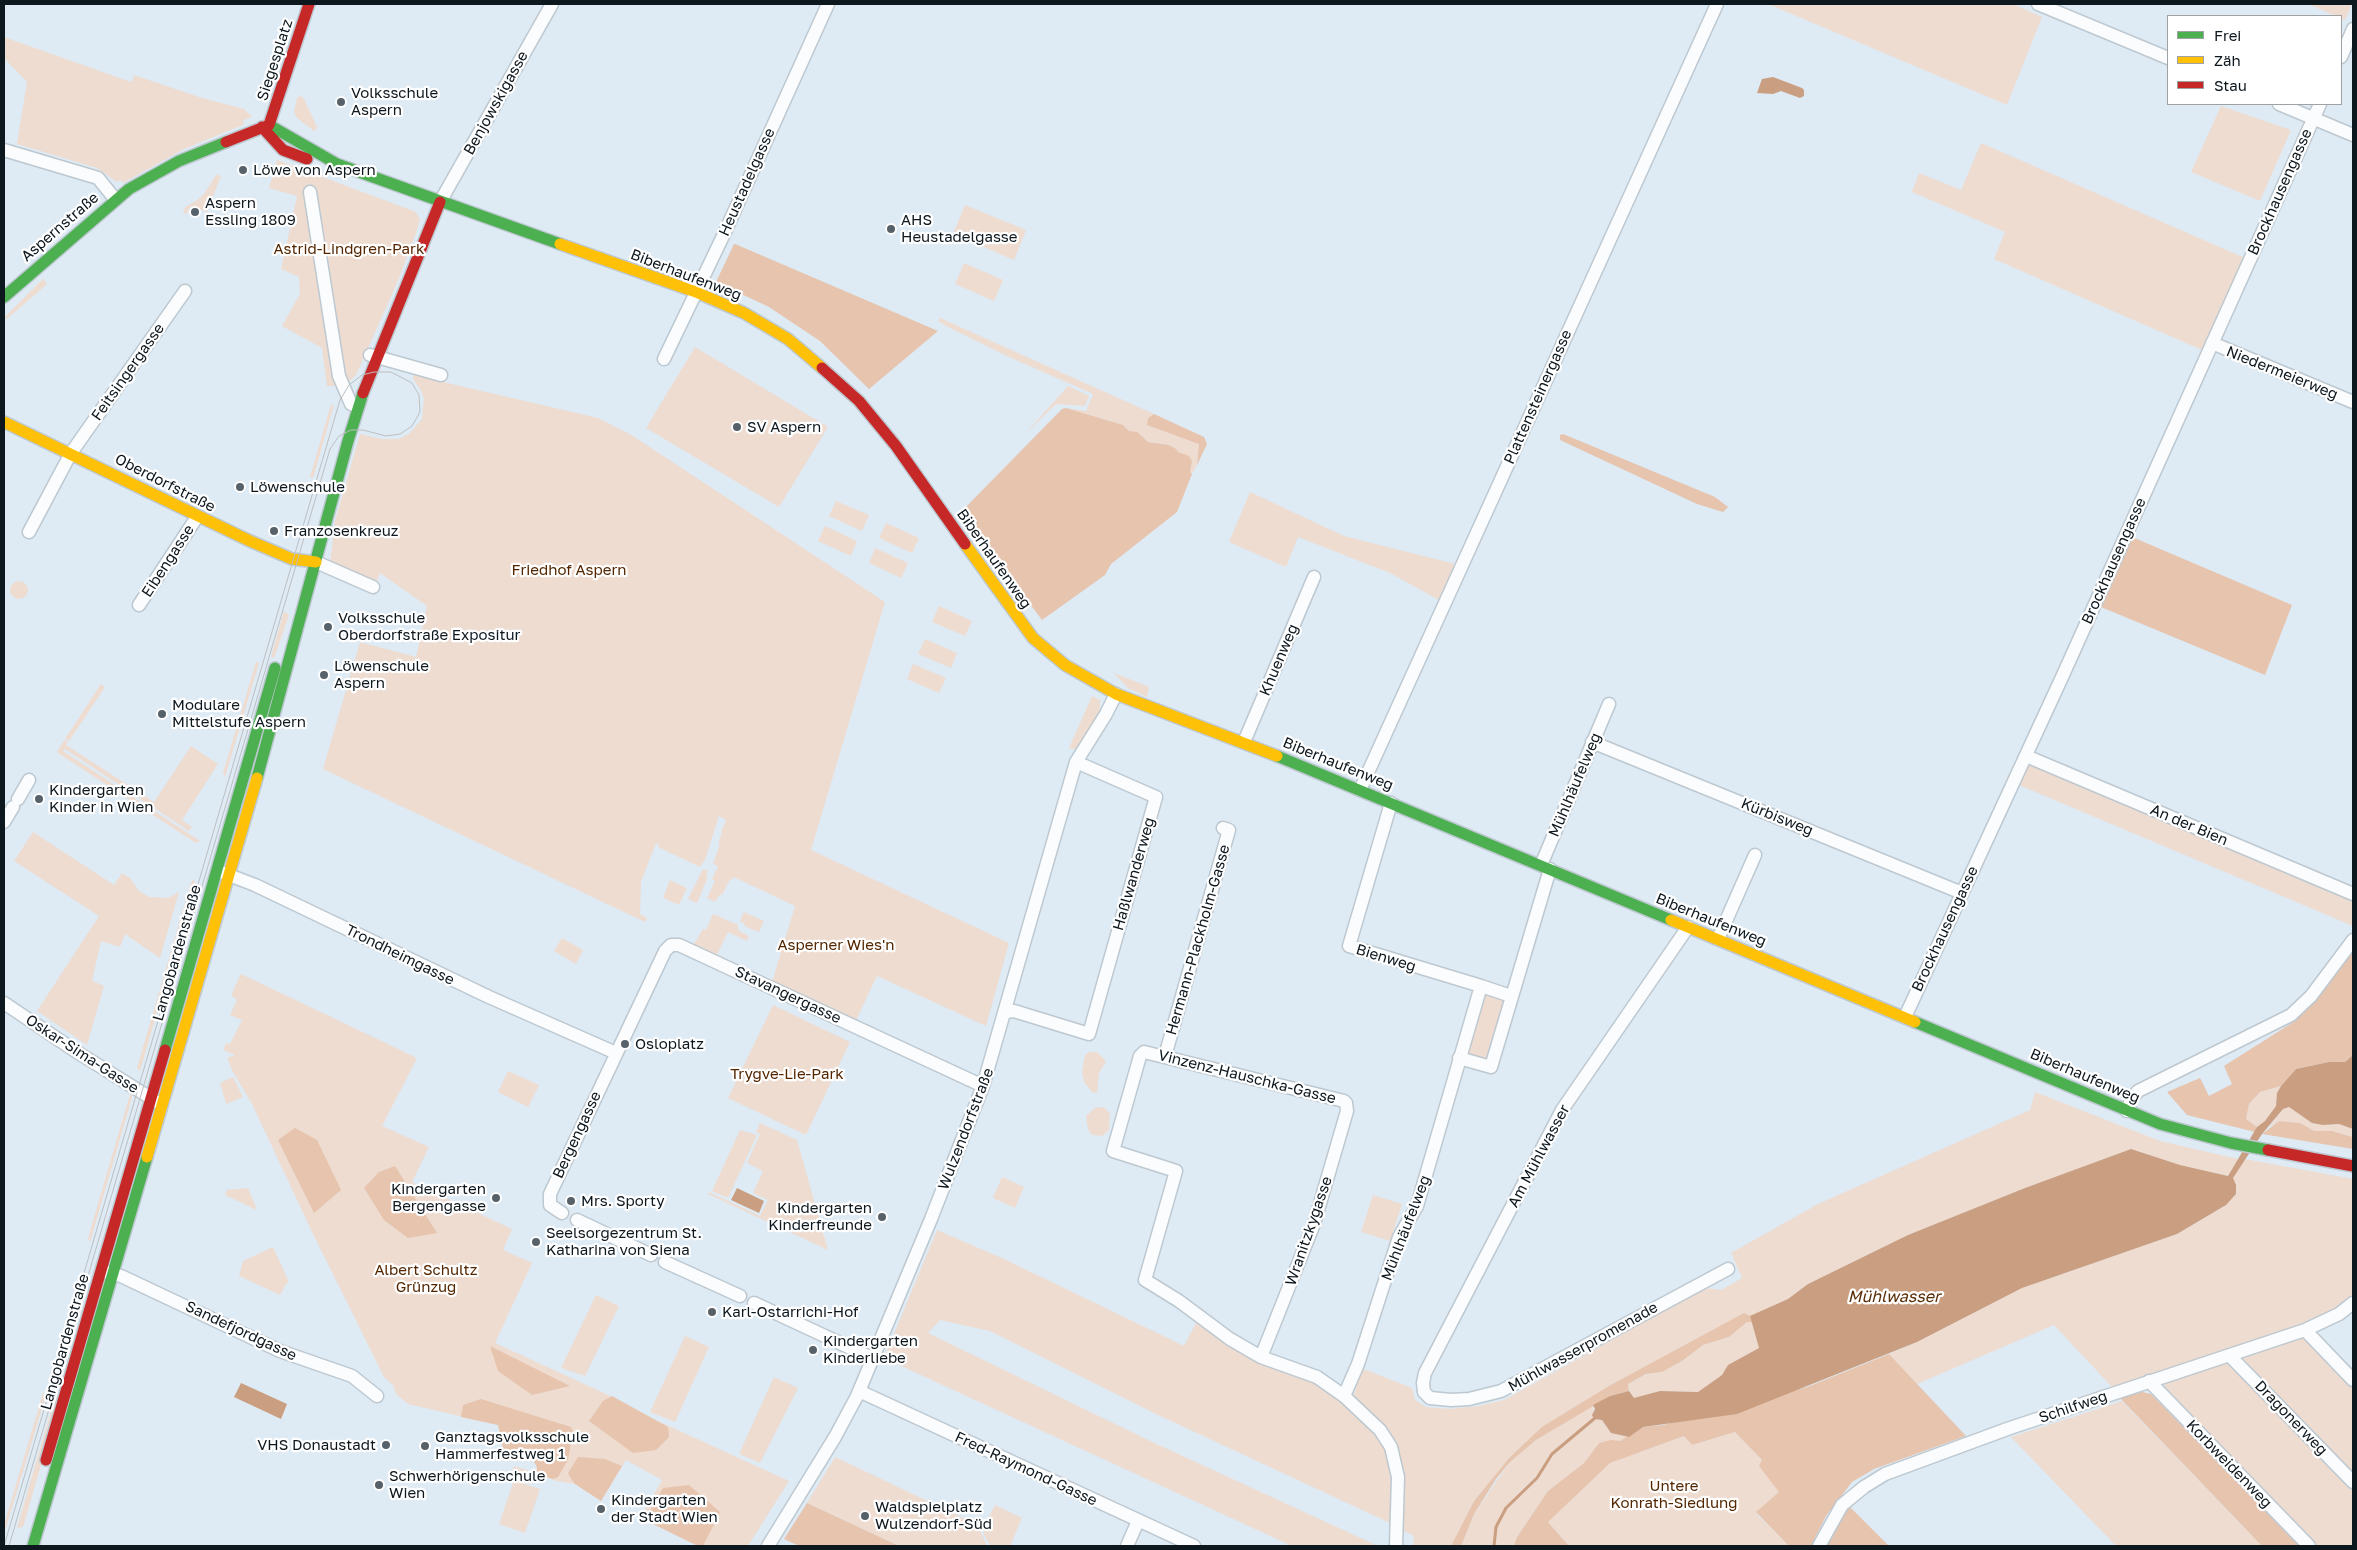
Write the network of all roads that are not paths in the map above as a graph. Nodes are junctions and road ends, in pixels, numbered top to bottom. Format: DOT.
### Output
graph roads {
  1 [pos="309,4"];
  2 [pos="552,4"];
  3 [pos="828,4"];
  4 [pos="1716,4"];
  5 [pos="2040,4"];
  6 [pos="2353,29"];
  7 [pos="2342,55"];
  8 [pos="2167,58"];
  9 [pos="2281,105"];
  10 [pos="2320,105"];
  11 [pos="2313,118"];
  12 [pos="268,123"];
  13 [pos="2353,135"];
  14 [pos="4,150"];
  15 [pos="336,164"];
  16 [pos="310,192"];
  17 [pos="115,199"];
  18 [pos="440,202"];
  19 [pos="185,290"];
  20 [pos="696,292"];
  21 [pos="4,297"];
  22 [pos="2212,343"];
  23 [pos="374,357"];
  24 [pos="664,359"];
  25 [pos="441,375"];
  26 [pos="2353,402"];
  27 [pos="354,406"];
  28 [pos="4,422"];
  29 [pos="71,453"];
  30 [pos="197,517"];
  31 [pos="29,532"];
  32 [pos="311,562"];
  33 [pos="1314,577"];
  34 [pos="373,587"];
  35 [pos="139,605"];
  36 [pos="1116,694"];
  37 [pos="1609,704"];
  38 [pos="1244,742"];
  39 [pos="1592,742"];
  40 [pos="2026,756"];
  41 [pos="1076,762"];
  42 [pos="29,780"];
  43 [pos="1360,790"];
  44 [pos="1391,802"];
  45 [pos="4,822"];
  46 [pos="1223,828"];
  47 [pos="1754,855"];
  48 [pos="1545,867"];
  49 [pos="216,870"];
  50 [pos="229,875"];
  51 [pos="1962,892"];
  52 [pos="2353,894"];
  53 [pos="1688,927"];
  54 [pos="1718,939"];
  55 [pos="2353,940"];
  56 [pos="1481,986"];
  57 [pos="1511,996"];
  58 [pos="4,1003"];
  59 [pos="1006,1012"];
  60 [pos="1904,1017"];
  61 [pos="616,1053"];
  62 [pos="1165,1056"];
  63 [pos="1459,1058"];
  64 [pos="983,1086"];
  65 [pos="156,1101"];
  66 [pos="1346,1103"];
  67 [pos="2127,1111"];
  68 [pos="2353,1166"];
  69 [pos="562,1213"];
  70 [pos="577,1220"];
  71 [pos="651,1255"];
  72 [pos="665,1262"];
  73 [pos="1728,1269"];
  74 [pos="107,1272"];
  75 [pos="740,1296"];
  76 [pos="2353,1302"];
  77 [pos="754,1303"];
  78 [pos="2305,1330"];
  79 [pos="2229,1355"];
  80 [pos="1261,1357"];
  81 [pos="872,1358"];
  82 [pos="2353,1380"];
  83 [pos="2149,1381"];
  84 [pos="859,1391"];
  85 [pos="377,1396"];
  86 [pos="1344,1396"];
  87 [pos="1430,1398"];
  88 [pos="2353,1482"];
  89 [pos="1138,1521"];
  90 [pos="21,1546"];
  91 [pos="33,1546"];
  92 [pos="768,1546"];
  93 [pos="1127,1546"];
  94 [pos="1194,1546"];
  95 [pos="1396,1546"];
  96 [pos="1819,1546"];
  97 [pos="2309,1546"];
  1 -- 12 [label="main road, Siegesplatz"];
  2 -- 18 [label="street, Benjowskigasse"];
  3 -- 20 [label="street, Heustadelgasse"];
  4 -- 43 [label="street, Plattensteinergasse"];
  5 -- 8 [label="street"];
  6 -- 7 [label="street"];
  9 -- 11 [label="street"];
  10 -- 11 [label="street, Brockhausengasse"];
  11 -- 13 [label="street"];
  11 -- 22 [label="street, Brockhausengasse"];
  12 -- 15 [label="main road"];
  12 -- 15 [label="main road, Biberhaufenweg"];
  12 -- 17 [label="main road, Aspernstraße"];
  14 -- 17 [label="street"];
  15 -- 18 [label="main road, Biberhaufenweg"];
  16 -- 27 [label="street"];
  17 -- 21 [label="main road, Aspernstraße"];
  18 -- 20 [label="main road, Biberhaufenweg"];
  18 -- 23 [label="main road"];
  19 -- 29 [label="street, Feitsingergasse"];
  20 -- 24 [label="street, Heustadelgasse"];
  20 -- 36 [label="main road, Biberhaufenweg"];
  22 -- 26 [label="street, Niedermeierweg"];
  22 -- 40 [label="street, Brockhausengasse"];
  23 -- 25 [label="street"];
  23 -- 27 [label="main road"];
  23 -- 27 [label="main road, Langobardenstraße"];
  27 -- 32 [label="main road, Langobardenstraße"];
  28 -- 29 [label="main road, Oberdorfstraße"];
  29 -- 30 [label="main road, Oberdorfstraße"];
  29 -- 31 [label="street, Feitsingergasse"];
  30 -- 32 [label="main road, Oberdorfstraße"];
  30 -- 35 [label="street, Eibengasse"];
  32 -- 34 [label="street"];
  32 -- 49 [label="main road, Langobardenstraße"];
  32 -- 50 [label="main road, Langobardenstraße"];
  33 -- 38 [label="street, Khuenweg"];
  36 -- 38 [label="main road, Biberhaufenweg"];
  36 -- 41 [label="street, Wulzendorfstraße"];
  37 -- 39 [label="street, Mühlhäufelweg"];
  38 -- 43 [label="main road, Biberhaufenweg"];
  39 -- 48 [label="street, Mühlhäufelweg"];
  39 -- 51 [label="street, Kürbisweg"];
  40 -- 51 [label="street, Brockhausengasse"];
  40 -- 52 [label="street, An der Bien"];
  41 -- 59 [label="street, Wulzendorfstraße"];
  41 -- 59 [label="street, Haßlwanderweg"];
  42 -- 45 [label="street"];
  43 -- 44 [label="main road, Biberhaufenweg"];
  44 -- 48 [label="main road, Biberhaufenweg"];
  44 -- 56 [label="street, Bienweg"];
  46 -- 62 [label="street, Hermann-Plackholm-Gasse"];
  47 -- 54 [label="street"];
  48 -- 53 [label="main road, Biberhaufenweg"];
  48 -- 57 [label="street, Mühlhäufelweg"];
  49 -- 50 [label="street, Trondheimgasse"];
  49 -- 65 [label="main road, Langobardenstraße"];
  50 -- 61 [label="street, Trondheimgasse"];
  50 -- 65 [label="main road, Langobardenstraße"];
  51 -- 60 [label="street, Brockhausengasse"];
  53 -- 54 [label="main road, Biberhaufenweg"];
  53 -- 87 [label="street, Am Mühlwasser"];
  54 -- 60 [label="main road, Biberhaufenweg"];
  55 -- 67 [label="street"];
  56 -- 57 [label="street"];
  56 -- 63 [label="street, Mühlhäufelweg"];
  57 -- 63 [label="street, Mühlhäufelweg"];
  58 -- 65 [label="street, Oskar-Sima-Gasse"];
  59 -- 64 [label="street, Wulzendorfstraße"];
  60 -- 67 [label="main road, Biberhaufenweg"];
  61 -- 64 [label="street, Stavangergasse"];
  61 -- 69 [label="street, Bergengasse"];
  62 -- 66 [label="street, Vinzenz-Hauschka-Gasse"];
  62 -- 80 [label="street, Vinzenz-Hauschka-Gasse"];
  63 -- 86 [label="street, Mühlhäufelweg"];
  64 -- 81 [label="street, Wulzendorfstraße"];
  65 -- 74 [label="main road, Langobardenstraße"];
  66 -- 80 [label="street, Wranitzkygasse"];
  67 -- 68 [label="main road, Biberhaufenweg"];
  70 -- 71 [label="street"];
  72 -- 75 [label="street"];
  73 -- 87 [label="street, Mühlwasserpromenade"];
  74 -- 85 [label="street, Sandefjordgasse"];
  74 -- 90 [label="main road, Langobardenstraße"];
  74 -- 91 [label="main road, Langobardenstraße"];
  76 -- 78 [label="street, Schilfweg"];
  77 -- 81 [label="street"];
  78 -- 79 [label="street, Schilfweg"];
  78 -- 82 [label="street"];
  79 -- 83 [label="street, Schilfweg"];
  79 -- 88 [label="street, Dragonerweg"];
  80 -- 86 [label="street"];
  81 -- 84 [label="street, Wulzendorfstraße"];
  83 -- 96 [label="street, Schilfweg"];
  83 -- 97 [label="street, Korbweidenweg"];
  84 -- 89 [label="street, Fred-Raymond-Gasse"];
  84 -- 92 [label="street, Wulzendorfstraße"];
  86 -- 95 [label="street"];
  89 -- 93 [label="street"];
  89 -- 94 [label="street, Fred-Raymond-Gasse"];
}
